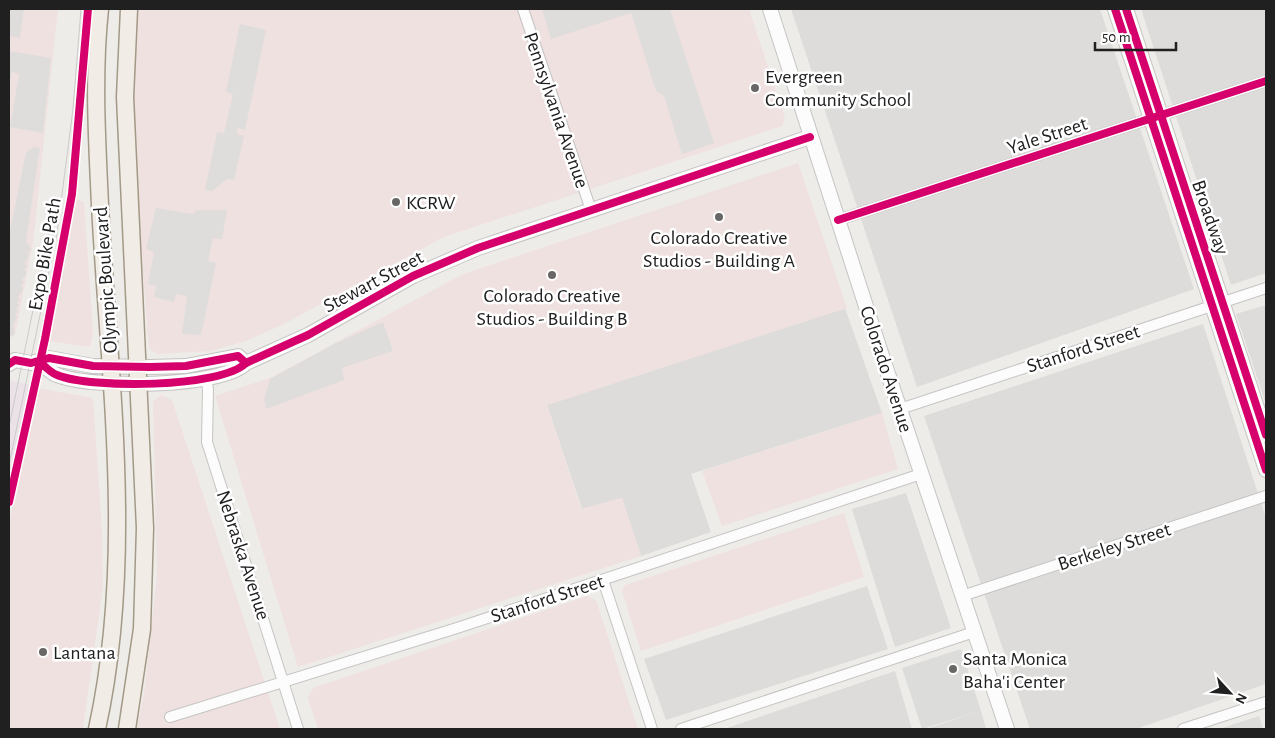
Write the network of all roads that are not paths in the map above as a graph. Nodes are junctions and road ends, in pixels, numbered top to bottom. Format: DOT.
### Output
graph roads {
  1 [pos="100,9"];
  2 [pos="129,9"];
  3 [pos="523,9"];
  4 [pos="771,9"];
  5 [pos="1115,9"];
  6 [pos="1126,9"];
  7 [pos="1266,81"];
  8 [pos="1155,117"];
  9 [pos="810,137"];
  10 [pos="590,210"];
  11 [pos="838,220"];
  12 [pos="1266,288"];
  13 [pos="1217,304"];
  14 [pos="11,358"];
  15 [pos="39,362"];
  16 [pos="246,362"];
  17 [pos="110,366"];
  18 [pos="139,367"];
  19 [pos="206,378"];
  20 [pos="111,384"];
  21 [pos="139,384"];
  22 [pos="900,409"];
  23 [pos="1266,435"];
  24 [pos="1266,470"];
  25 [pos="921,474"];
  26 [pos="1266,496"];
  27 [pos="603,580"];
  28 [pos="962,596"];
  29 [pos="974,632"];
  30 [pos="284,682"];
  31 [pos="1266,702"];
  32 [pos="170,717"];
  33 [pos="97,729"];
  34 [pos="128,729"];
  35 [pos="298,729"];
  36 [pos="652,729"];
  37 [pos="681,729"];
  38 [pos="1006,729"];
  39 [pos="1183,729"];
  1 -- 17 [label="main road, Olympic Boulevard"];
  2 -- 18 [label="main road, Olympic Boulevard"];
  3 -- 10 [label="street, Pennsylvania Avenue"];
  4 -- 9 [label="street, Colorado Avenue"];
  5 -- 8 [label="street, Broadway"];
  6 -- 8 [label="street, Broadway"];
  7 -- 8 [label="street, Yale Street"];
  8 -- 11 [label="street, Yale Street"];
  8 -- 13 [label="street, Broadway"];
  9 -- 10 [label="street, Stewart Street"];
  9 -- 11 [label="street, Colorado Avenue"];
  10 -- 16 [label="street, Stewart Street"];
  11 -- 22 [label="street, Colorado Avenue"];
  12 -- 13 [label="street, Stanford Street"];
  13 -- 22 [label="street, Stanford Street"];
  13 -- 23 [label="street, Broadway"];
  13 -- 24 [label="street, Broadway"];
  14 -- 15 [label="street, Stewart Street"];
  15 -- 17 [label="street"];
  15 -- 20 [label="street, Stewart Street"];
  16 -- 18 [label="street"];
  16 -- 19 [label="street, Stewart Street"];
  17 -- 18 [label="street"];
  17 -- 20 [label="main road, Olympic Boulevard"];
  18 -- 21 [label="main road, Olympic Boulevard"];
  19 -- 21 [label="street, Stewart Street"];
  19 -- 30 [label="street, Nebraska Avenue"];
  20 -- 21 [label="street, Stewart Street"];
  20 -- 33 [label="main road, Olympic Boulevard"];
  21 -- 34 [label="main road, Olympic Boulevard"];
  22 -- 25 [label="street, Colorado Avenue"];
  25 -- 27 [label="street, Stanford Street"];
  25 -- 28 [label="street, Colorado Avenue"];
  26 -- 28 [label="street, Berkeley Street"];
  27 -- 30 [label="street, Stanford Street"];
  27 -- 36 [label="street"];
  28 -- 29 [label="street, Colorado Avenue"];
  29 -- 37 [label="street"];
  29 -- 38 [label="street, Colorado Avenue"];
  30 -- 32 [label="street, Stanford Street"];
  30 -- 35 [label="street, Nebraska Avenue"];
  31 -- 39 [label="street"];
}
